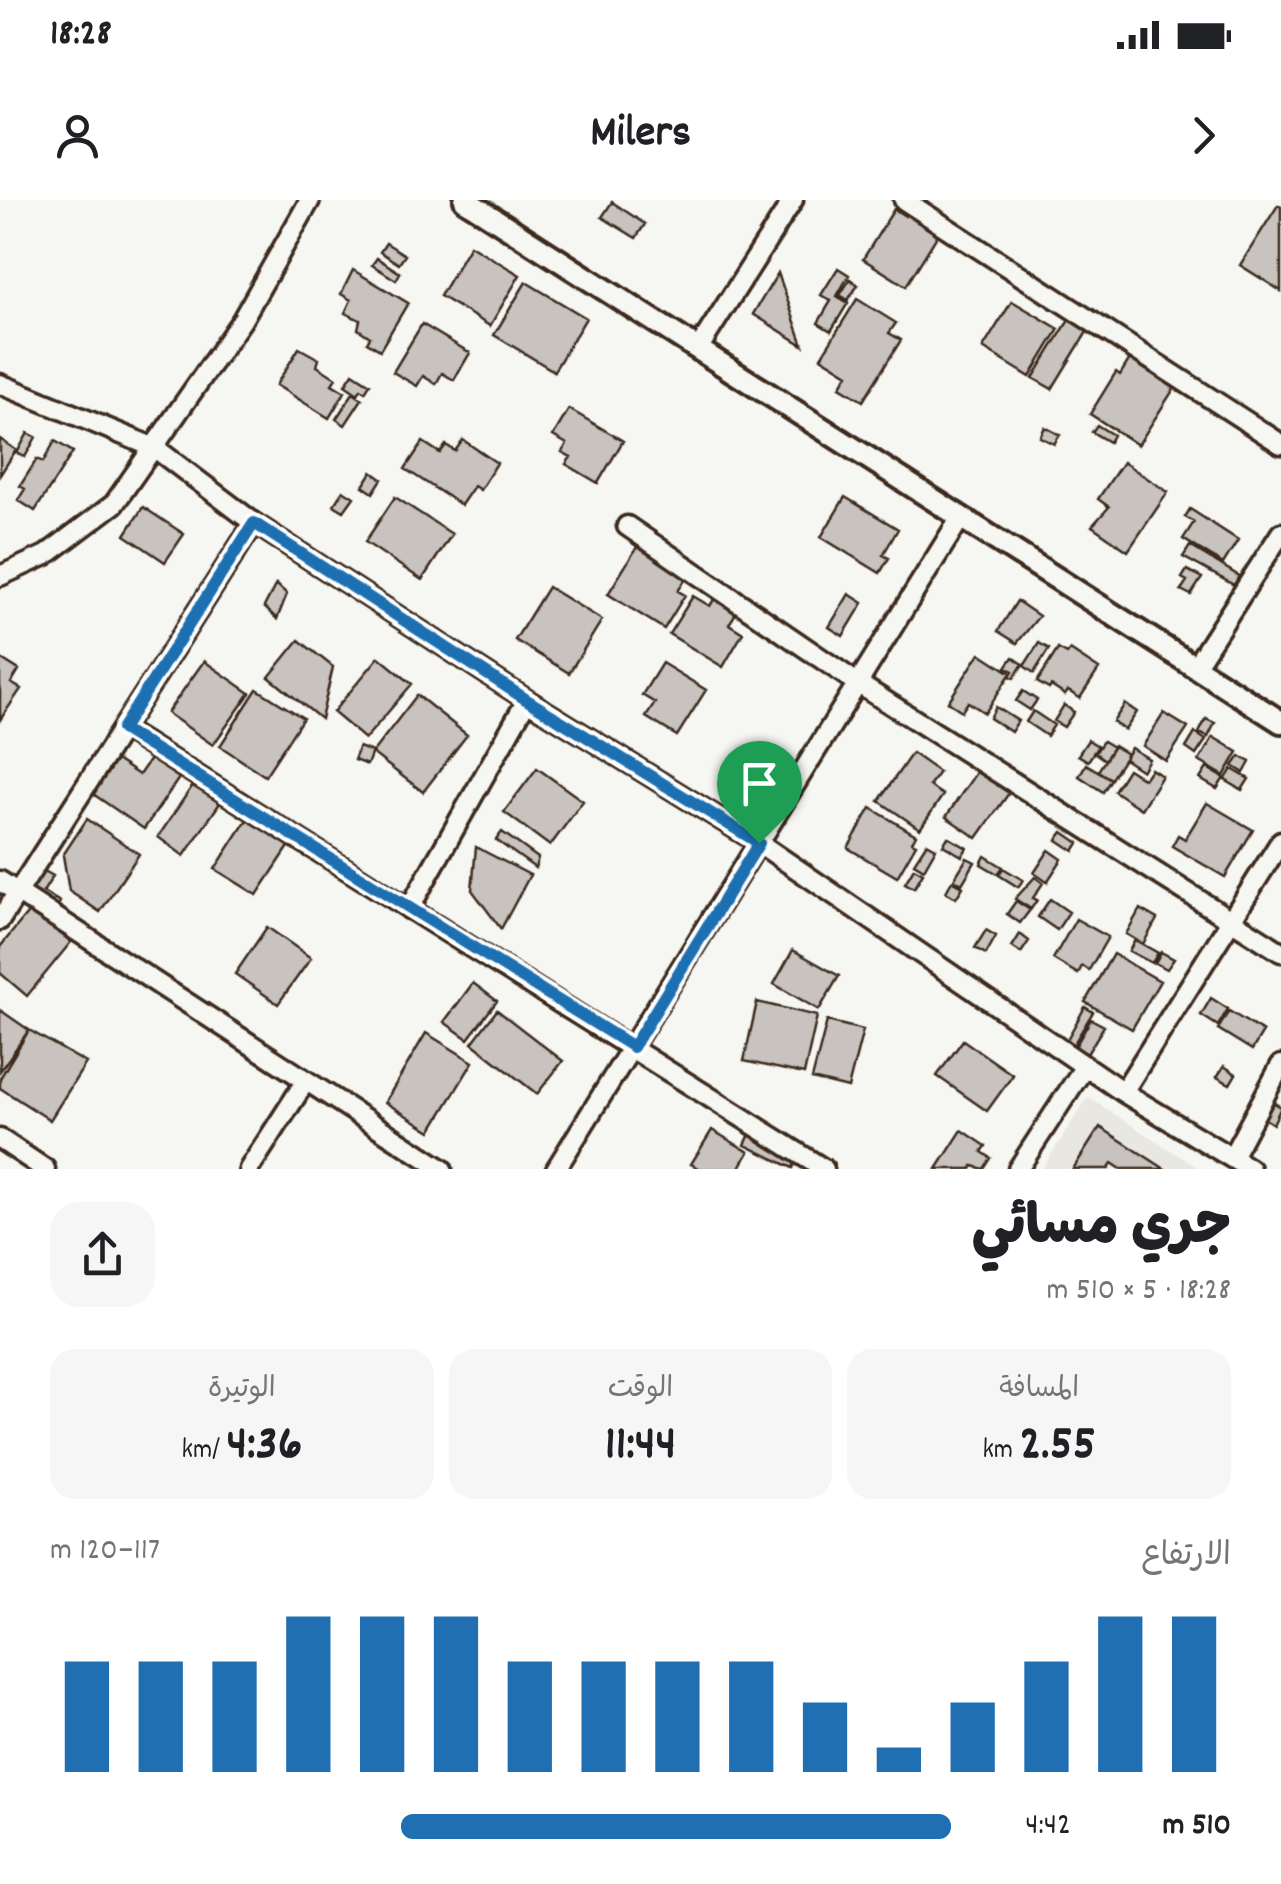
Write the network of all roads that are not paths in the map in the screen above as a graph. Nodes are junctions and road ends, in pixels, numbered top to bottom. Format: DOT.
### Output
graph roads {
  1 [pos="310,200"];
  2 [pos="464,200"];
  3 [pos="793,200"];
  4 [pos="904,200"];
  5 [pos="698,349"];
  6 [pos="0,384"];
  7 [pos="1281,444"];
  8 [pos="156,448"];
  9 [pos="961,517"];
  10 [pos="254,523"];
  11 [pos="627,526"];
  12 [pos="1281,533"];
  13 [pos="0,576"];
  14 [pos="1195,667"];
  15 [pos="857,683"];
  16 [pos="527,700"];
  17 [pos="1281,722"];
  18 [pos="122,729"];
  19 [pos="1281,841"];
  20 [pos="759,843"];
  21 [pos="0,881"];
  22 [pos="18,893"];
  23 [pos="409,909"];
  24 [pos="0,920"];
  25 [pos="1232,920"];
  26 [pos="1281,952"];
  27 [pos="633,1047"];
  28 [pos="1281,1065"];
  29 [pos="1084,1066"];
  30 [pos="306,1082"];
  31 [pos="1123,1092"];
  32 [pos="0,1140"];
  33 [pos="1232,1157"];
  34 [pos="45,1169"];
  35 [pos="249,1169"];
  36 [pos="442,1169"];
  37 [pos="556,1169"];
  38 [pos="824,1169"];
  39 [pos="1018,1169"];
  40 [pos="1250,1169"];
  1 -- 8 [label="street"];
  2 -- 5 [label="street"];
  3 -- 5 [label="street"];
  4 -- 7 [label="street"];
  5 -- 9 [label="street"];
  6 -- 8 [label="street"];
  8 -- 10 [label="street"];
  8 -- 13 [label="street"];
  9 -- 14 [label="street"];
  9 -- 15 [label="street"];
  10 -- 16 [label="street"];
  10 -- 18 [label="street"];
  11 -- 15 [label="street"];
  12 -- 14 [label="street"];
  14 -- 17 [label="street"];
  15 -- 20 [label="street"];
  15 -- 25 [label="street"];
  16 -- 20 [label="street"];
  16 -- 23 [label="street"];
  18 -- 22 [label="street"];
  18 -- 23 [label="street"];
  19 -- 25 [label="street"];
  20 -- 27 [label="street"];
  20 -- 29 [label="street"];
  21 -- 22 [label="street"];
  22 -- 24 [label="street"];
  22 -- 30 [label="street"];
  23 -- 27 [label="street"];
  25 -- 26 [label="street"];
  25 -- 31 [label="street"];
  27 -- 37 [label="street"];
  27 -- 38 [label="street"];
  28 -- 33 [label="street"];
  29 -- 31 [label="street"];
  29 -- 39 [label="street"];
  30 -- 35 [label="street"];
  30 -- 36 [label="street"];
  31 -- 33 [label="street"];
  32 -- 34 [label="street"];
  33 -- 40 [label="street"];
}
